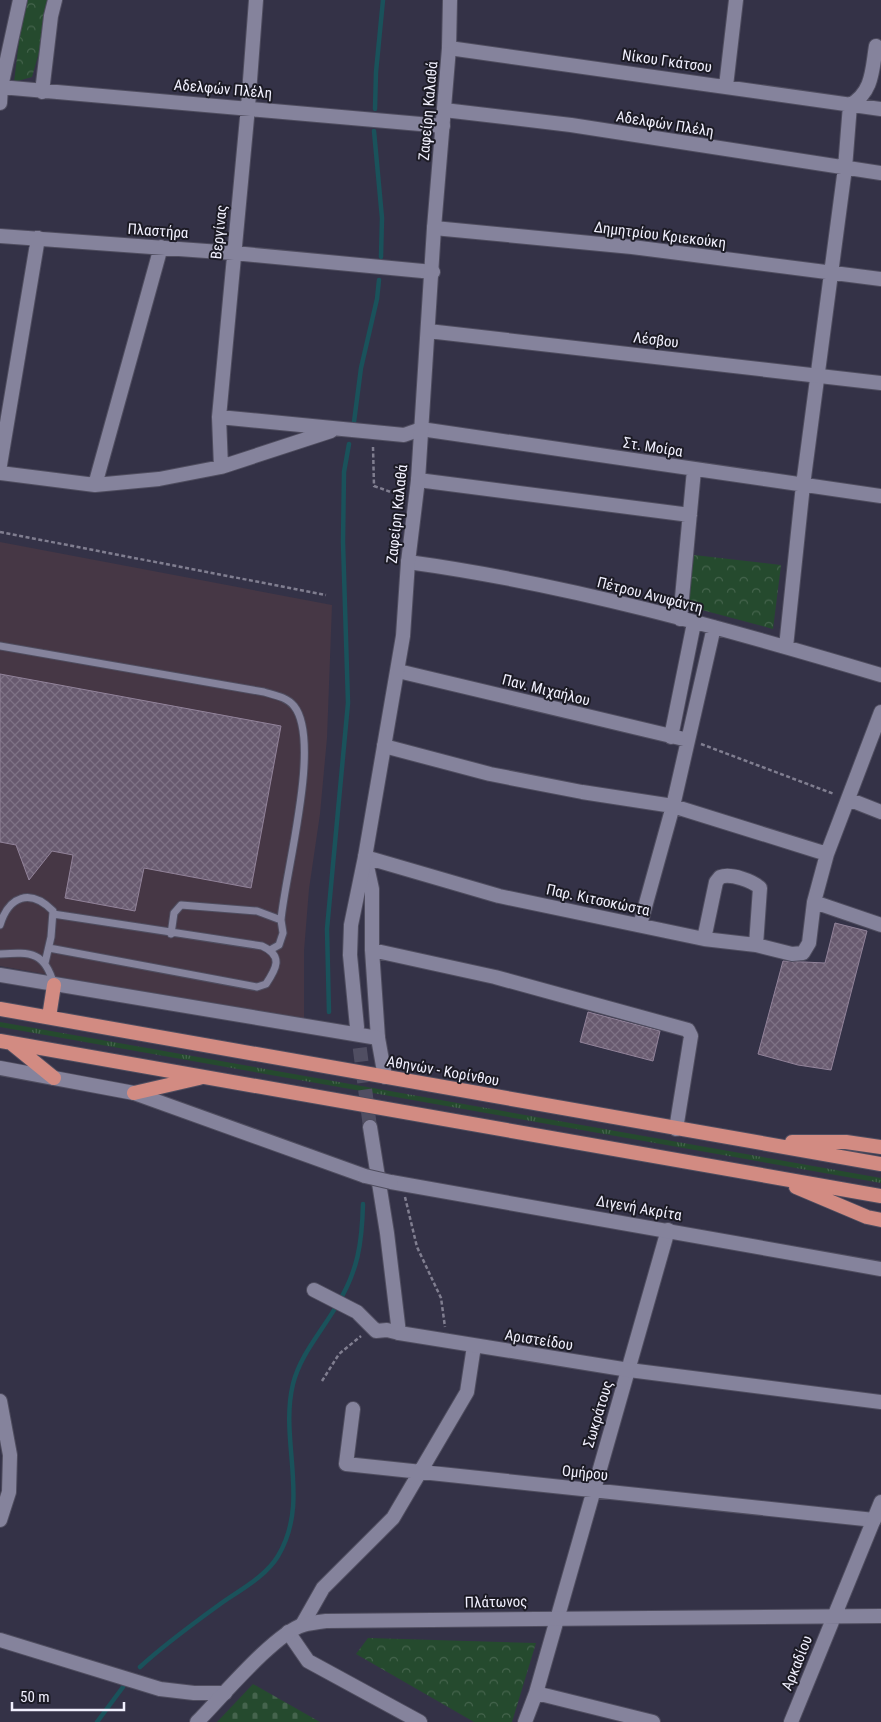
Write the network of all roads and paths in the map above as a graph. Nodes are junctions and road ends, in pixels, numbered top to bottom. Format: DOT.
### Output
graph roads {
  1 [pos="20,0"];
  2 [pos="55,0"];
  3 [pos="256,0"];
  4 [pos="450,0"];
  5 [pos="736,0"];
  6 [pos="876,46"];
  7 [pos="449,48"];
  8 [pos="726,86"];
  9 [pos="1,87"];
  10 [pos="42,92"];
  11 [pos="0,103"];
  12 [pos="850,105"];
  13 [pos="248,107"];
  14 [pos="881,109"];
  15 [pos="444,110"];
  16 [pos="443,126"];
  17 [pos="846,168"];
  18 [pos="881,173"];
  19 [pos="434,228"];
  20 [pos="0,236"];
  21 [pos="38,238"];
  22 [pos="161,247"];
  23 [pos="234,253"];
  24 [pos="432,272"];
  25 [pos="830,272"];
  26 [pos="881,279"];
  27 [pos="428,331"];
  28 [pos="818,375"];
  29 [pos="881,383"];
  30 [pos="219,417"];
  31 [pos="421,429"];
  32 [pos="336,430"];
  33 [pos="374,433"];
  34 [pos="0,464"];
  35 [pos="221,467"];
  36 [pos="694,470"];
  37 [pos="0,473"];
  38 [pos="418,480"];
  39 [pos="95,485"];
  40 [pos="803,485"];
  41 [pos="881,496"];
  42 [pos="416,500"];
  43 [pos="690,515"];
  44 [pos="0,532"];
  45 [pos="408,562"];
  46 [pos="326,595"];
  47 [pos="680,619"];
  48 [pos="694,623"];
  49 [pos="714,627"];
  50 [pos="0,646"];
  51 [pos="786,647"];
  52 [pos="398,671"];
  53 [pos="881,675"];
  54 [pos="881,712"];
  55 [pos="671,737"];
  56 [pos="688,740"];
  57 [pos="384,746"];
  58 [pos="848,799"];
  59 [pos="673,806"];
  60 [pos="881,812"];
  61 [pos="827,854"];
  62 [pos="365,857"];
  63 [pos="814,902"];
  64 [pos="2,909"];
  65 [pos="53,914"];
  66 [pos="282,920"];
  67 [pos="640,925"];
  68 [pos="881,925"];
  69 [pos="0,926"];
  70 [pos="171,934"];
  71 [pos="704,939"];
  72 [pos="756,946"];
  73 [pos="48,948"];
  74 [pos="270,950"];
  75 [pos="372,950"];
  76 [pos="0,954"];
  77 [pos="45,963"];
  78 [pos="0,975"];
  79 [pos="54,985"];
  80 [pos="0,1009"];
  81 [pos="49,1017"];
  82 [pos="357,1027"];
  83 [pos="378,1038"];
  84 [pos="5,1042"];
  85 [pos="0,1068"];
  86 [pos="204,1077"];
  87 [pos="384,1077"];
  88 [pos="54,1078"];
  89 [pos="134,1093"];
  90 [pos="370,1127"];
  91 [pos="676,1128"];
  92 [pos="754,1142"];
  93 [pos="881,1147"];
  94 [pos="881,1164"];
  95 [pos="771,1176"];
  96 [pos="397,1183"];
  97 [pos="881,1196"];
  98 [pos="881,1220"];
  99 [pos="668,1230"];
  100 [pos="881,1269"];
  101 [pos="314,1290"];
  102 [pos="376,1331"];
  103 [pos="399,1334"];
  104 [pos="445,1340"];
  105 [pos="474,1346"];
  106 [pos="629,1370"];
  107 [pos="322,1381"];
  108 [pos="0,1401"];
  109 [pos="881,1402"];
  110 [pos="353,1409"];
  111 [pos="422,1470"];
  112 [pos="592,1490"];
  113 [pos="881,1502"];
  114 [pos="0,1520"];
  115 [pos="874,1520"];
  116 [pos="834,1616"];
  117 [pos="881,1616"];
  118 [pos="556,1617"];
  119 [pos="302,1625"];
  120 [pos="288,1632"];
  121 [pos="0,1640"];
  122 [pos="225,1693"];
  123 [pos="536,1693"];
  124 [pos="197,1722"];
  125 [pos="420,1722"];
  126 [pos="525,1722"];
  127 [pos="653,1722"];
  128 [pos="791,1722"];
  1 -- 9 [label="street"];
  2 -- 10 [label="street"];
  3 -- 13 [label="street, Βεργίνας"];
  4 -- 7 [label="street, Ζαφείρη Καλαθά"];
  5 -- 8 [label="street"];
  6 -- 12 [label="street"];
  7 -- 8 [label="street, Νίκου Γκάτσου"];
  7 -- 15 [label="street, Ζαφείρη Καλαθά"];
  8 -- 12 [label="street, Νίκου Γκάτσου"];
  9 -- 10 [label="street, Αδελφών Πλέλη"];
  9 -- 11 [label="street"];
  10 -- 13 [label="street, Αδελφών Πλέλη"];
  12 -- 14 [label="street, Νίκου Γκάτσου"];
  12 -- 17 [label="street"];
  13 -- 16 [label="street, Αδελφών Πλέλη"];
  13 -- 23 [label="street, Βεργίνας"];
  15 -- 16 [label="street, Ζαφείρη Καλαθά"];
  15 -- 17 [label="street, Αδελφών Πλέλη"];
  16 -- 19 [label="street, Ζαφείρη Καλαθά"];
  17 -- 18 [label="street, Αδελφών Πλέλη"];
  17 -- 25 [label="street"];
  19 -- 24 [label="street, Ζαφείρη Καλαθά"];
  19 -- 25 [label="street, Δημητρίου Κριεκούκη"];
  20 -- 21 [label="street, Πλαστήρα"];
  21 -- 22 [label="street, Πλαστήρα"];
  21 -- 34 [label="street"];
  22 -- 23 [label="street, Πλαστήρα"];
  22 -- 39 [label="street"];
  23 -- 24 [label="street, Πλαστήρα"];
  23 -- 30 [label="street, Βεργίνας"];
  24 -- 27 [label="street, Ζαφείρη Καλαθά"];
  25 -- 26 [label="street, Δημητρίου Κριεκούκη"];
  25 -- 28 [label="street"];
  27 -- 28 [label="street, Λέσβου"];
  27 -- 31 [label="street, Ζαφείρη Καλαθά"];
  28 -- 29 [label="street, Λέσβου"];
  28 -- 40 [label="street"];
  30 -- 32 [label="street"];
  30 -- 35 [label="street, Βεργίνας"];
  31 -- 33 [label="street"];
  31 -- 36 [label="street, Στ. Μοίρα"];
  31 -- 38 [label="street, Ζαφείρη Καλαθά"];
  32 -- 33 [label="street"];
  32 -- 35 [label="street"];
  33 -- 42 [label="path"];
  35 -- 39 [label="street"];
  36 -- 40 [label="street, Στ. Μοίρα"];
  36 -- 43 [label="street"];
  37 -- 39 [label="street"];
  38 -- 42 [label="street, Ζαφείρη Καλαθά"];
  38 -- 43 [label="street"];
  40 -- 41 [label="street, Στ. Μοίρα"];
  40 -- 51 [label="street"];
  42 -- 45 [label="street, Ζαφείρη Καλαθά"];
  43 -- 47 [label="street"];
  44 -- 46 [label="path"];
  45 -- 47 [label="street, Πέτρου Ανυφάντη"];
  45 -- 52 [label="street, Ζαφείρη Καλαθά"];
  47 -- 48 [label="street, Πέτρου Ανυφάντη"];
  48 -- 49 [label="street, Πέτρου Ανυφάντη"];
  48 -- 55 [label="street"];
  49 -- 51 [label="street, Πέτρου Ανυφάντη"];
  49 -- 56 [label="street"];
  50 -- 66 [label="lane"];
  51 -- 53 [label="street, Πέτρου Ανυφάντη"];
  52 -- 55 [label="street, Παν. Μιχαήλου"];
  52 -- 57 [label="street, Ζαφείρη Καλαθά"];
  54 -- 58 [label="street"];
  55 -- 56 [label="street, Παν. Μιχαήλου"];
  56 -- 58 [label="path"];
  56 -- 59 [label="street"];
  57 -- 59 [label="street"];
  57 -- 62 [label="street, Ζαφείρη Καλαθά"];
  58 -- 60 [label="street"];
  58 -- 61 [label="street"];
  59 -- 61 [label="street"];
  59 -- 67 [label="street"];
  61 -- 63 [label="street"];
  62 -- 67 [label="street, Παρ. Κιτσοκώστα"];
  62 -- 75 [label="street"];
  62 -- 82 [label="street, Ζαφείρη Καλαθά"];
  63 -- 68 [label="street"];
  63 -- 72 [label="street, Παρ. Κιτσοκώστα"];
  64 -- 65 [label="lane"];
  64 -- 69 [label="lane"];
  65 -- 70 [label="lane"];
  65 -- 73 [label="lane"];
  66 -- 70 [label="lane"];
  66 -- 74 [label="lane"];
  67 -- 71 [label="street, Παρ. Κιτσοκώστα"];
  70 -- 74 [label="lane"];
  71 -- 72 [label="street, Παρ. Κιτσοκώστα"];
  71 -- 72 [label="street"];
  73 -- 74 [label="lane"];
  73 -- 77 [label="lane"];
  75 -- 83 [label="street"];
  75 -- 91 [label="street"];
  76 -- 77 [label="lane"];
  77 -- 79 [label="lane"];
  78 -- 79 [label="street"];
  79 -- 81 [label="highway"];
  79 -- 83 [label="street"];
  80 -- 81 [label="highway, Αθηνών - Κορίνθου"];
  81 -- 87 [label="highway, Αθηνών - Κορίνθου"];
  83 -- 87 [label="street"];
  84 -- 86 [label="highway"];
  84 -- 88 [label="highway"];
  85 -- 88 [label="street, Διγενή Ακρίτα"];
  86 -- 89 [label="highway"];
  86 -- 95 [label="highway"];
  87 -- 91 [label="highway, Αθηνών - Κορίνθου"];
  88 -- 89 [label="street, Διγενή Ακρίτα"];
  89 -- 96 [label="street, Διγενή Ακρίτα, bridge"];
  90 -- 103 [label="street"];
  91 -- 92 [label="highway, Αθηνών - Κορίνθου"];
  92 -- 93 [label="highway"];
  92 -- 94 [label="highway, Αθηνών - Κορίνθου"];
  95 -- 97 [label="highway"];
  95 -- 98 [label="highway"];
  96 -- 99 [label="street, Διγενή Ακρίτα"];
  96 -- 104 [label="path"];
  99 -- 100 [label="street, Διγενή Ακρίτα"];
  99 -- 106 [label="street, Σωκράτους"];
  101 -- 102 [label="street"];
  102 -- 103 [label="street, Αριστείδου"];
  102 -- 107 [label="path"];
  103 -- 104 [label="street, Αριστείδου"];
  104 -- 105 [label="street, Αριστείδου"];
  105 -- 106 [label="street, Αριστείδου"];
  105 -- 111 [label="street"];
  106 -- 109 [label="street, Αριστείδου"];
  106 -- 112 [label="street, Σωκράτους"];
  108 -- 114 [label="street"];
  110 -- 111 [label="street, Ομήρου"];
  111 -- 112 [label="street, Ομήρου"];
  111 -- 119 [label="street"];
  112 -- 115 [label="street, Ομήρου"];
  112 -- 118 [label="street, Σωκράτους"];
  113 -- 115 [label="street, Αρκαδίου"];
  115 -- 116 [label="street, Αρκαδίου"];
  116 -- 117 [label="street, Πλάτωνος"];
  116 -- 118 [label="street, Πλάτωνος"];
  116 -- 128 [label="street, Αρκαδίου"];
  118 -- 119 [label="street, Πλάτωνος"];
  118 -- 123 [label="street, Σωκράτους"];
  119 -- 120 [label="street, Πλάτωνος"];
  120 -- 122 [label="street, Πλάτωνος"];
  120 -- 125 [label="street"];
  121 -- 122 [label="street"];
  122 -- 124 [label="street, Πλάτωνος"];
  123 -- 126 [label="street, Σωκράτους"];
  123 -- 127 [label="street"];
}
